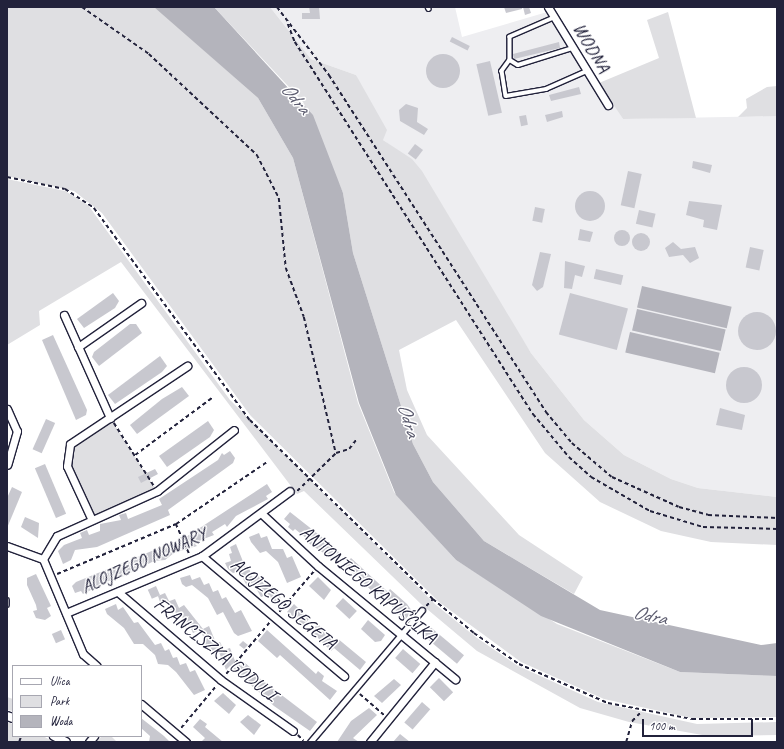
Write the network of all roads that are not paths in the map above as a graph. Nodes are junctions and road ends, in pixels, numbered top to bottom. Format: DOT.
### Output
graph roads {
  1 [pos="548,7"];
  2 [pos="554,18"];
  3 [pos="573,48"];
  4 [pos="510,60"];
  5 [pos="587,71"];
  6 [pos="608,105"];
  7 [pos="141,303"];
  8 [pos="64,315"];
  9 [pos="78,347"];
  10 [pos="187,366"];
  11 [pos="7,409"];
  12 [pos="110,418"];
  13 [pos="234,430"];
  14 [pos="7,465"];
  15 [pos="290,491"];
  16 [pos="262,514"];
  17 [pos="91,518"];
  18 [pos="7,546"];
  19 [pos="202,556"];
  20 [pos="43,559"];
  21 [pos="118,592"];
  22 [pos="7,600"];
  23 [pos="7,605"];
  24 [pos="424,609"];
  25 [pos="66,613"];
  26 [pos="401,633"];
  27 [pos="435,662"];
  28 [pos="96,665"];
  29 [pos="344,676"];
  30 [pos="455,679"];
  31 [pos="142,705"];
  32 [pos="293,732"];
  33 [pos="56,737"];
  34 [pos="66,742"];
  35 [pos="186,742"];
  36 [pos="310,742"];
  37 [pos="370,742"];
  1 -- 2 [label="street, WODNA"];
  2 -- 3 [label="street, WODNA"];
  2 -- 4 [label="lane"];
  3 -- 4 [label="lane"];
  3 -- 5 [label="street, WODNA"];
  4 -- 5 [label="lane"];
  5 -- 6 [label="street, WODNA"];
  7 -- 9 [label="street"];
  8 -- 9 [label="street"];
  9 -- 12 [label="street"];
  10 -- 12 [label="street"];
  11 -- 14 [label="street"];
  12 -- 17 [label="street"];
  13 -- 17 [label="street"];
  15 -- 16 [label="street, ALOJZEGO NOWARY"];
  16 -- 19 [label="street, ALOJZEGO NOWARY"];
  16 -- 26 [label="street, ANTONIEGO KAPUŚCIKA"];
  17 -- 20 [label="street"];
  18 -- 20 [label="street"];
  19 -- 21 [label="street, ALOJZEGO NOWARY"];
  19 -- 29 [label="street, ALOJZEGO SEGETA"];
  20 -- 25 [label="street"];
  21 -- 25 [label="street, ALOJZEGO NOWARY"];
  21 -- 32 [label="street, FRANCISZKA GODULI"];
  22 -- 23 [label="lane"];
  24 -- 26 [label="street"];
  25 -- 28 [label="street"];
  26 -- 27 [label="street, ANTONIEGO KAPUŚCIKA"];
  26 -- 36 [label="street"];
  27 -- 30 [label="street, ANTONIEGO KAPUŚCIKA"];
  27 -- 37 [label="street"];
  31 -- 35 [label="street"];
  33 -- 34 [label="street"];
}
